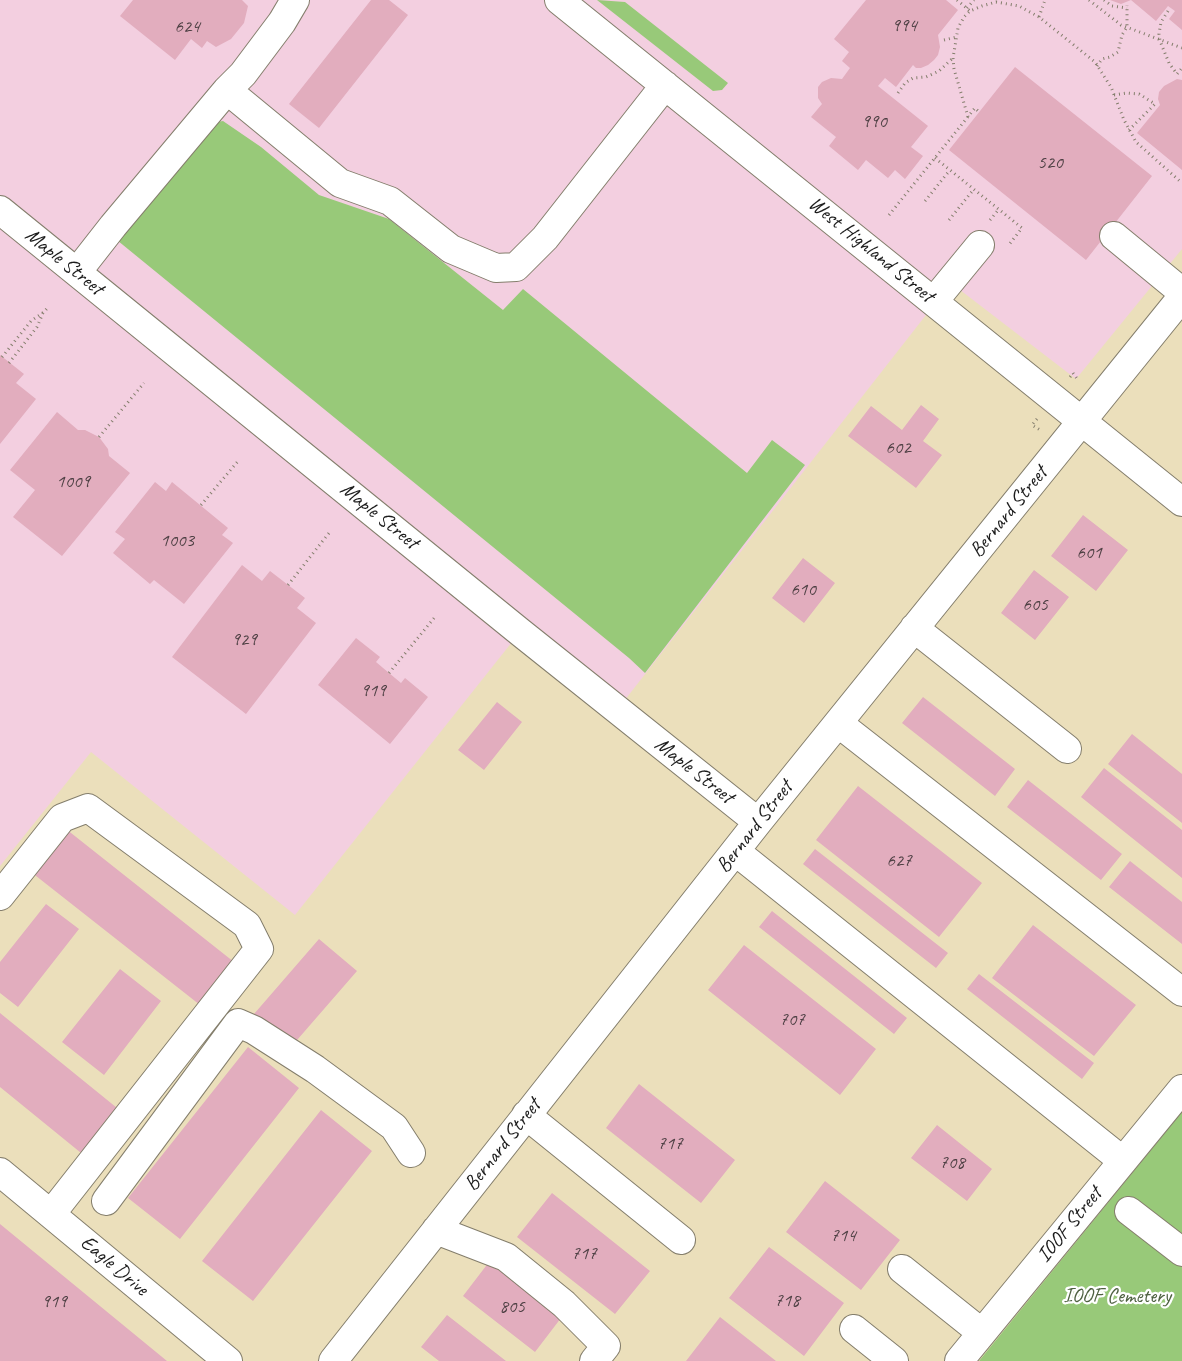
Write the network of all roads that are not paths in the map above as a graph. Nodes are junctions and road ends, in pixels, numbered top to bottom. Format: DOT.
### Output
graph roads {
  1 [pos="295,0"];
  2 [pos="559,0"];
  3 [pos="665,85"];
  4 [pos="227,90"];
  5 [pos="0,210"];
  6 [pos="1114,236"];
  7 [pos="992,248"];
  8 [pos="77,272"];
  9 [pos="1182,292"];
  10 [pos="1182,297"];
  11 [pos="934,301"];
  12 [pos="1082,420"];
  13 [pos="1182,502"];
  14 [pos="914,628"];
  15 [pos="838,722"];
  16 [pos="1068,749"];
  17 [pos="758,822"];
  18 [pos="735,851"];
  19 [pos="0,896"];
  20 [pos="1182,992"];
  21 [pos="1182,1089"];
  22 [pos="526,1115"];
  23 [pos="410,1153"];
  24 [pos="1123,1161"];
  25 [pos="0,1172"];
  26 [pos="106,1201"];
  27 [pos="1130,1211"];
  28 [pos="51,1214"];
  29 [pos="436,1230"];
  30 [pos="681,1240"];
  31 [pos="1182,1252"];
  32 [pos="902,1269"];
  33 [pos="854,1329"];
  34 [pos="982,1333"];
  35 [pos="228,1361"];
  36 [pos="332,1361"];
  37 [pos="594,1361"];
  38 [pos="894,1361"];
  39 [pos="959,1361"];
  1 -- 4 [label="street"];
  2 -- 3 [label="street, West Highland Street"];
  3 -- 4 [label="street"];
  3 -- 11 [label="street, West Highland Street"];
  4 -- 8 [label="street"];
  5 -- 8 [label="street, Maple Street"];
  6 -- 9 [label="street"];
  7 -- 11 [label="street"];
  8 -- 17 [label="street, Maple Street"];
  10 -- 12 [label="street, Bernard Street"];
  11 -- 12 [label="street, West Highland Street"];
  12 -- 13 [label="street, West Highland Street"];
  12 -- 14 [label="street, Bernard Street"];
  14 -- 15 [label="street, Bernard Street"];
  14 -- 16 [label="street"];
  15 -- 17 [label="street, Bernard Street"];
  15 -- 20 [label="street"];
  17 -- 18 [label="street, Bernard Street"];
  18 -- 22 [label="street, Bernard Street"];
  18 -- 24 [label="street"];
  19 -- 28 [label="street"];
  21 -- 24 [label="street, IOOF Street"];
  22 -- 29 [label="street, Bernard Street"];
  22 -- 30 [label="street"];
  23 -- 26 [label="street"];
  24 -- 34 [label="street, IOOF Street"];
  25 -- 28 [label="street, Eagle Drive"];
  27 -- 31 [label="street"];
  28 -- 35 [label="street, Eagle Drive"];
  29 -- 36 [label="street, Bernard Street"];
  29 -- 37 [label="street"];
  32 -- 34 [label="street"];
  33 -- 38 [label="street"];
  34 -- 39 [label="street, IOOF Street"];
}
